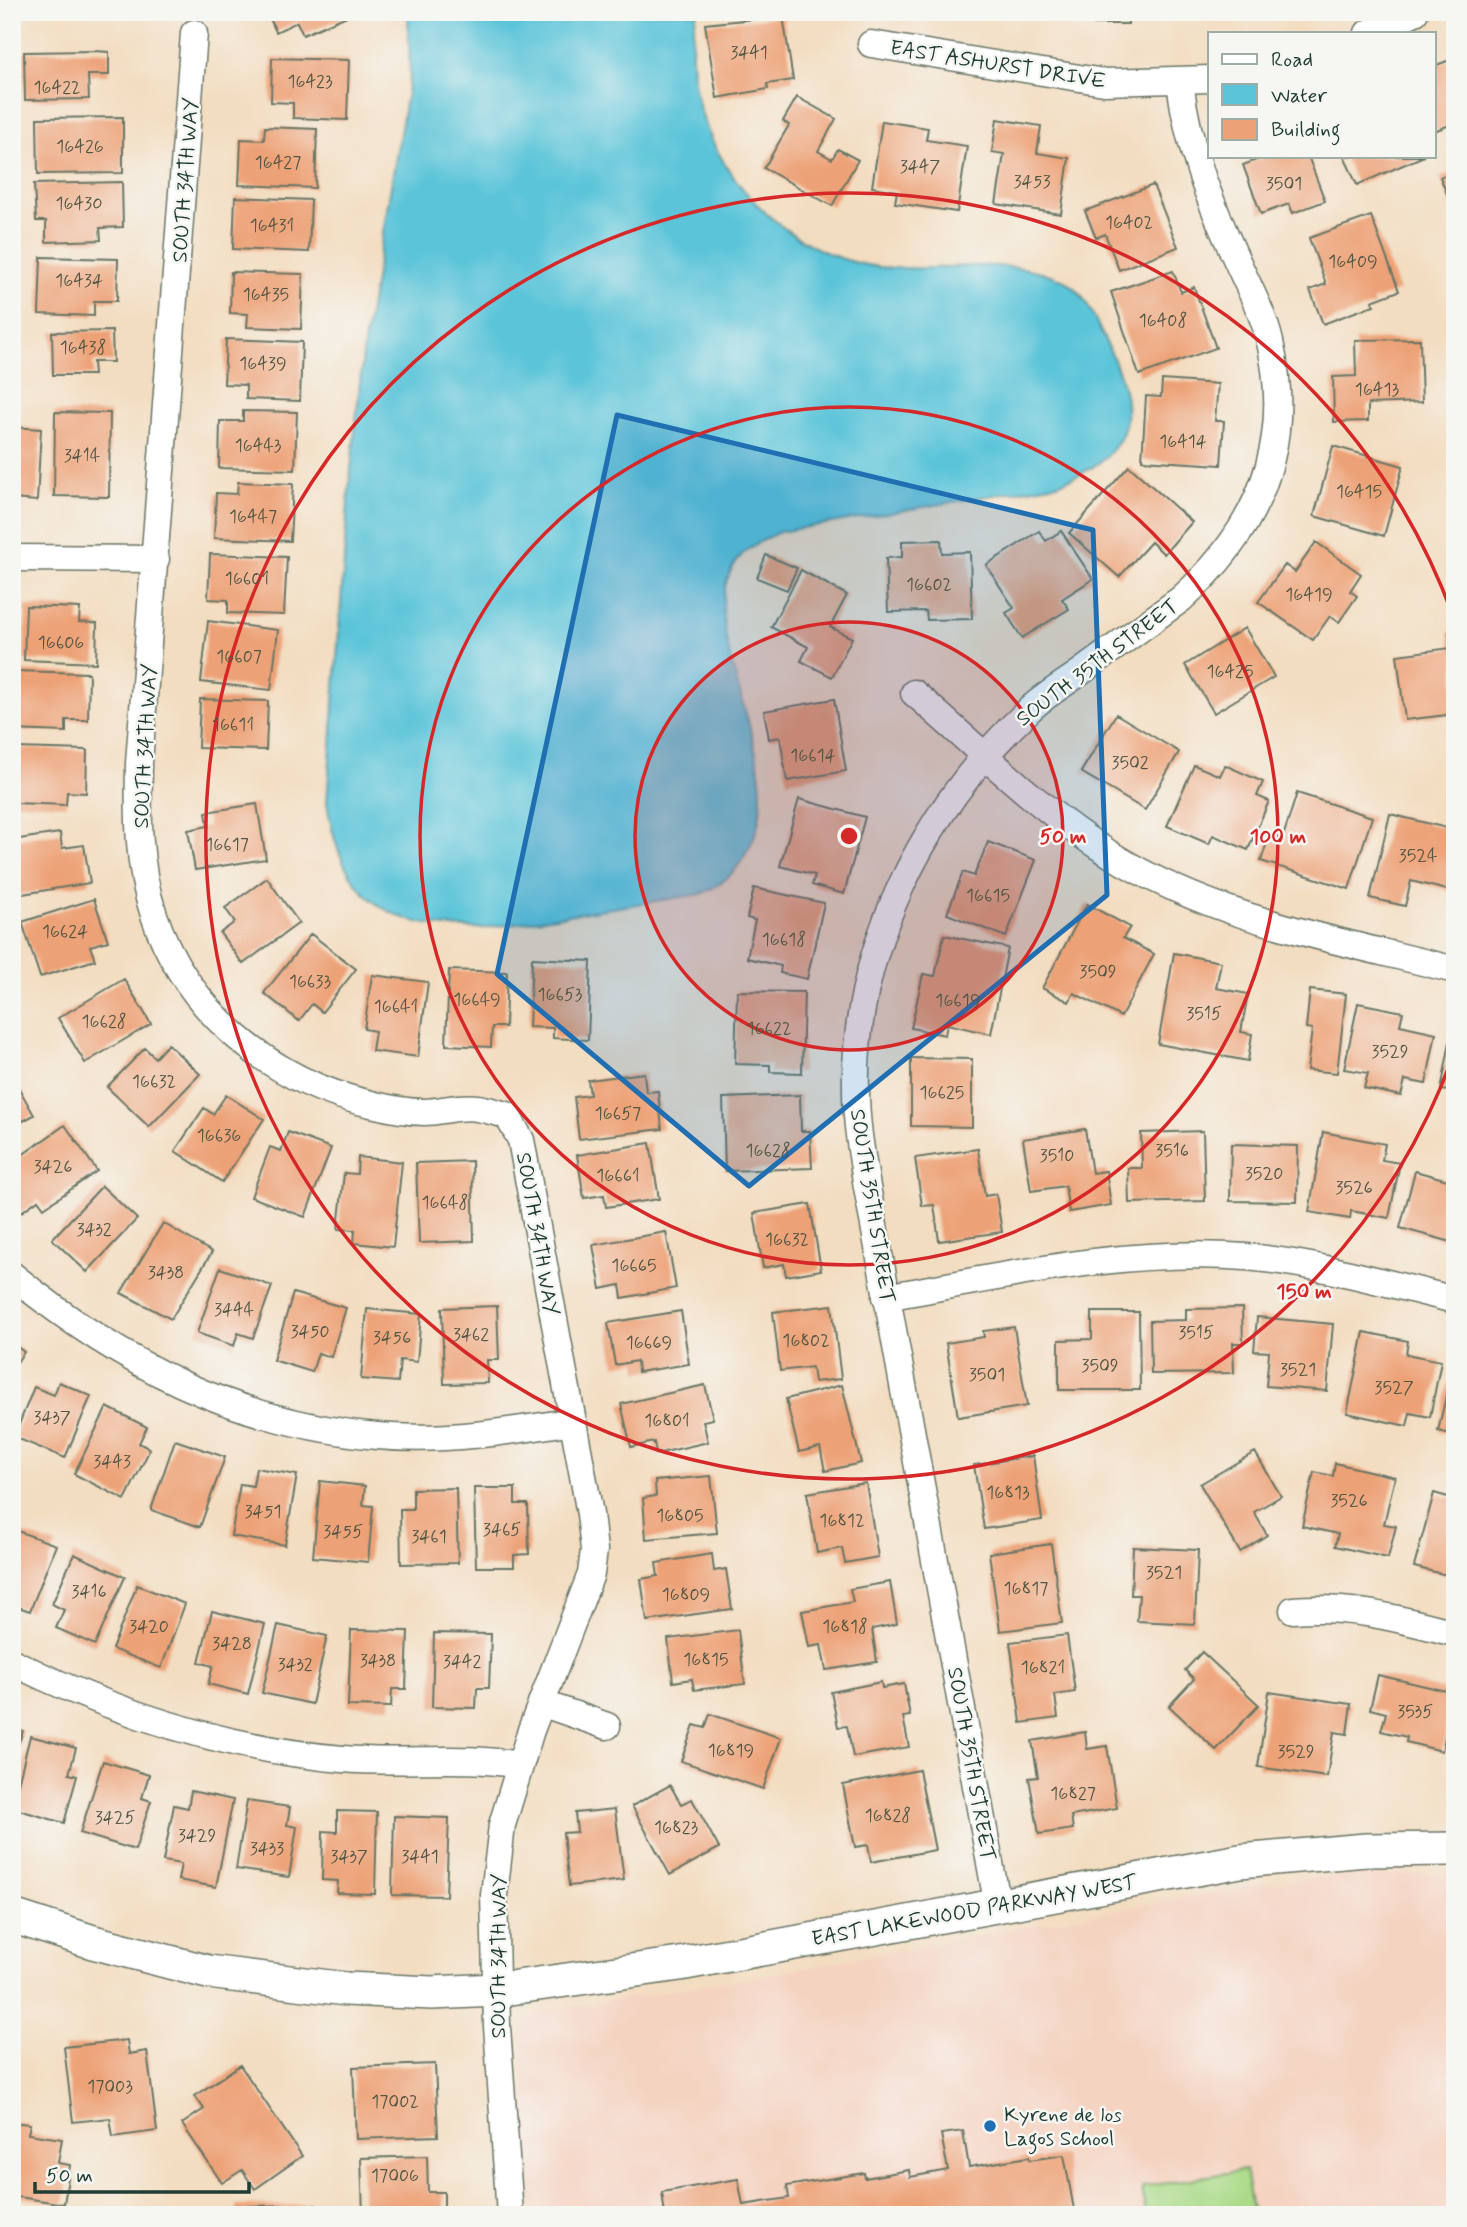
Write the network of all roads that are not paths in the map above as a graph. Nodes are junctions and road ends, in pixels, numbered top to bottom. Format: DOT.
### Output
graph roads {
  1 [pos="1415,12"];
  2 [pos="1370,32"];
  3 [pos="194,33"];
  4 [pos="871,44"];
  5 [pos="1208,79"];
  6 [pos="1180,82"];
  7 [pos="12,558"];
  8 [pos="156,559"];
  9 [pos="914,693"];
  10 [pos="986,755"];
  11 [pos="1455,970"];
  12 [pos="12,1275"];
  13 [pos="886,1297"];
  14 [pos="1455,1300"];
  15 [pos="573,1421"];
  16 [pos="1293,1610"];
  17 [pos="1455,1633"];
  18 [pos="12,1662"];
  19 [pos="541,1703"];
  20 [pos="607,1726"];
  21 [pos="519,1765"];
  22 [pos="1455,1849"];
  23 [pos="998,1907"];
  24 [pos="12,1916"];
  25 [pos="496,1990"];
  26 [pos="510,2215"];
  1 -- 2 [label="street"];
  3 -- 8 [label="street, SOUTH 34TH WAY"];
  4 -- 6 [label="street, EAST ASHURST DRIVE"];
  5 -- 6 [label="street, EAST ASHURST DRIVE"];
  6 -- 10 [label="street, SOUTH 35TH STREET"];
  7 -- 8 [label="street"];
  8 -- 15 [label="street, SOUTH 34TH WAY"];
  9 -- 10 [label="street"];
  10 -- 11 [label="street"];
  10 -- 13 [label="street, SOUTH 35TH STREET"];
  12 -- 15 [label="street"];
  13 -- 14 [label="street"];
  13 -- 23 [label="street, SOUTH 35TH STREET"];
  15 -- 19 [label="street, SOUTH 34TH WAY"];
  16 -- 17 [label="street"];
  18 -- 21 [label="street"];
  19 -- 20 [label="street"];
  19 -- 21 [label="street, SOUTH 34TH WAY"];
  21 -- 25 [label="street, SOUTH 34TH WAY"];
  22 -- 23 [label="street, EAST LAKEWOOD PARKWAY WEST"];
  23 -- 25 [label="street, EAST LAKEWOOD PARKWAY WEST"];
  24 -- 25 [label="street, EAST LAKEWOOD PARKWAY WEST"];
  25 -- 26 [label="street, SOUTH 34TH WAY"];
}
